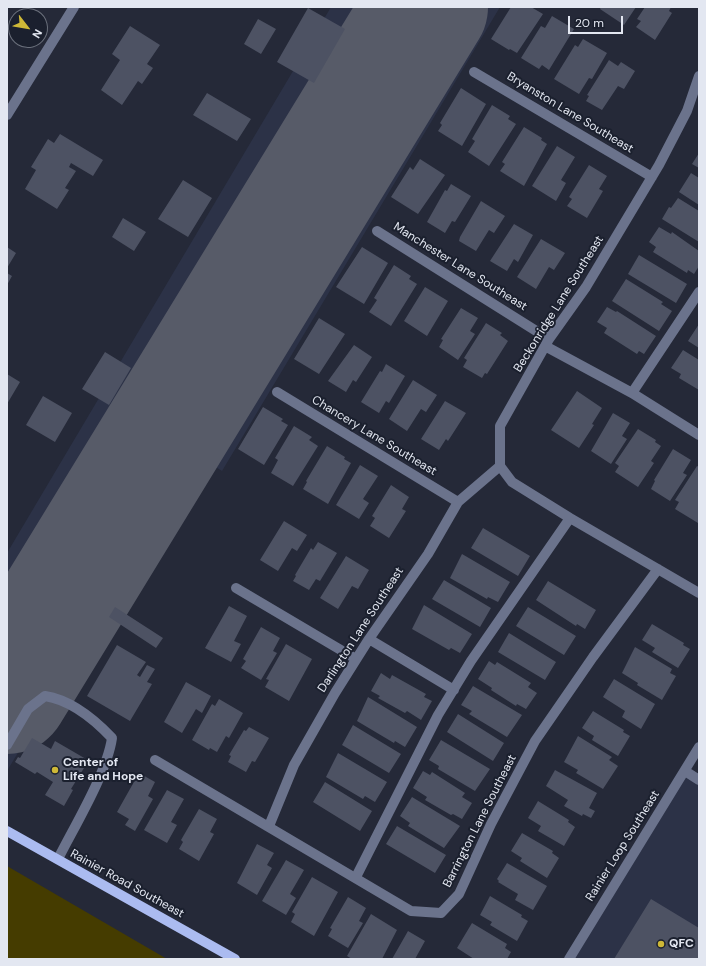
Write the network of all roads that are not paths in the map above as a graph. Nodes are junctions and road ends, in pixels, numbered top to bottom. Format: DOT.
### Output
graph roads {
  1 [pos="74,7"];
  2 [pos="474,72"];
  3 [pos="699,76"];
  4 [pos="7,115"];
  5 [pos="652,177"];
  6 [pos="377,231"];
  7 [pos="699,292"];
  8 [pos="547,342"];
  9 [pos="277,392"];
  10 [pos="632,393"];
  11 [pos="699,435"];
  12 [pos="500,466"];
  13 [pos="458,502"];
  14 [pos="570,518"];
  15 [pos="658,569"];
  16 [pos="236,588"];
  17 [pos="699,593"];
  18 [pos="369,640"];
  19 [pos="356,659"];
  20 [pos="454,690"];
  21 [pos="7,745"];
  22 [pos="699,747"];
  23 [pos="155,760"];
  24 [pos="685,771"];
  25 [pos="699,780"];
  26 [pos="269,826"];
  27 [pos="7,831"];
  28 [pos="58,859"];
  29 [pos="356,877"];
  30 [pos="235,959"];
  31 [pos="569,959"];
  1 -- 4 [label="street"];
  2 -- 5 [label="street, Bryanston Lane Southeast"];
  3 -- 5 [label="street, Beckonridge Lane Southeast"];
  5 -- 8 [label="street, Beckonridge Lane Southeast"];
  6 -- 8 [label="street, Manchester Lane Southeast"];
  7 -- 10 [label="street"];
  8 -- 10 [label="street, Manchester Lane Southeast"];
  8 -- 12 [label="street, Beckonridge Lane Southeast"];
  9 -- 13 [label="street, Chancery Lane Southeast"];
  10 -- 11 [label="street, Manchester Lane Southeast"];
  12 -- 13 [label="street, Darlington Lane Southeast"];
  12 -- 14 [label="street"];
  13 -- 18 [label="street, Darlington Lane Southeast"];
  14 -- 15 [label="street"];
  14 -- 20 [label="street"];
  15 -- 17 [label="street"];
  15 -- 29 [label="street, Barrington Lane Southeast"];
  16 -- 19 [label="street"];
  18 -- 19 [label="street, Darlington Lane Southeast"];
  18 -- 20 [label="street"];
  19 -- 26 [label="street, Darlington Lane Southeast"];
  20 -- 29 [label="street"];
  21 -- 28 [label="street"];
  22 -- 24 [label="street, Rainier Loop Southeast"];
  23 -- 26 [label="street, Barrington Lane Southeast"];
  24 -- 25 [label="street"];
  24 -- 31 [label="street, Rainier Loop Southeast"];
  26 -- 29 [label="street, Barrington Lane Southeast"];
  27 -- 28 [label="main road, Rainier Road Southeast"];
  28 -- 30 [label="main road, Rainier Road Southeast"];
}
